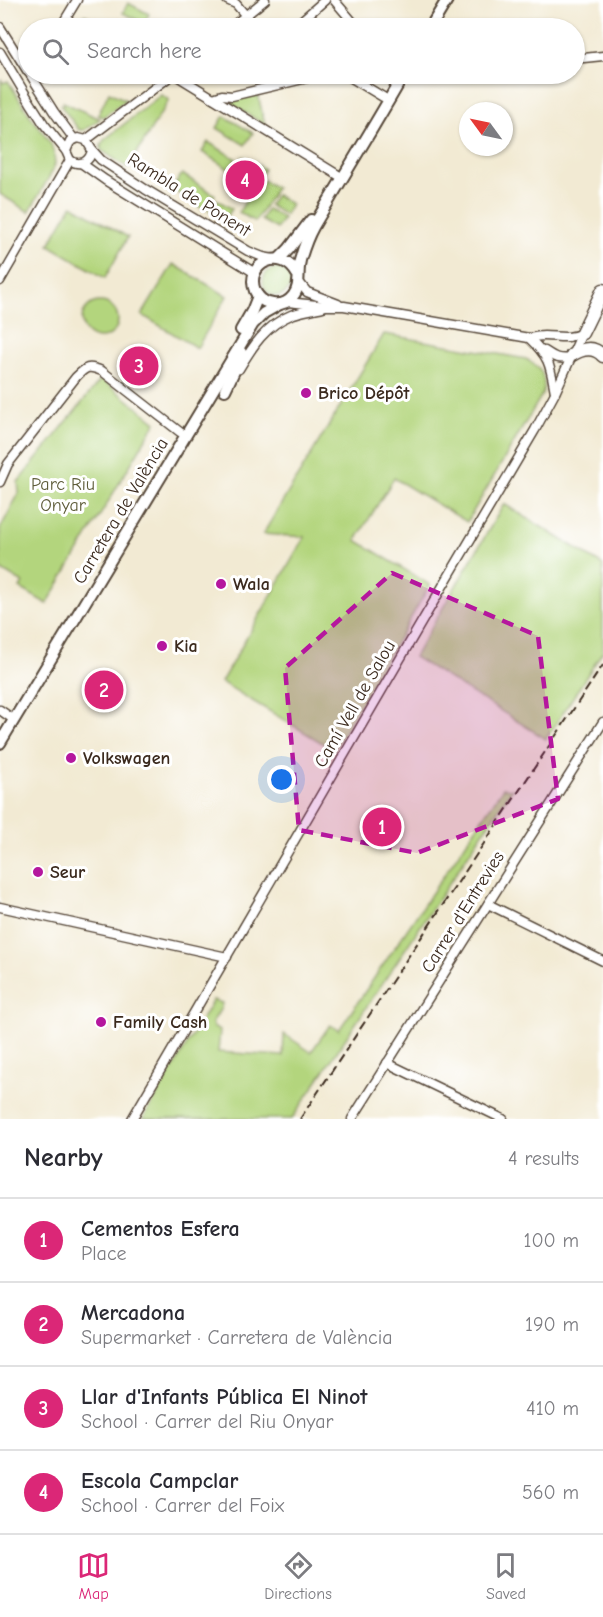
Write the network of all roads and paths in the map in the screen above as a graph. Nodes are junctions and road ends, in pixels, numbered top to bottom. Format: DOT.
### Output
graph roads {
  1 [pos="77,0"];
  2 [pos="227,0"];
  3 [pos="265,0"];
  4 [pos="326,0"];
  5 [pos="334,0"];
  6 [pos="441,0"];
  7 [pos="447,0"];
  8 [pos="246,16"];
  9 [pos="66,18"];
  10 [pos="243,18"];
  11 [pos="305,18"];
  12 [pos="349,18"];
  13 [pos="430,18"];
  14 [pos="436,18"];
  15 [pos="0,27"];
  16 [pos="0,52"];
  17 [pos="18,56"];
  18 [pos="603,56"];
  19 [pos="585,57"];
  20 [pos="18,82"];
  21 [pos="19,84"];
  22 [pos="36,84"];
  23 [pos="160,84"];
  24 [pos="190,84"];
  25 [pos="279,84"];
  26 [pos="362,84"];
  27 [pos="391,84"];
  28 [pos="398,84"];
  29 [pos="383,97"];
  30 [pos="213,98"];
  31 [pos="74,139"];
  32 [pos="86,140"];
  33 [pos="92,150"];
  34 [pos="66,151"];
  35 [pos="70,160"];
  36 [pos="81,163"];
  37 [pos="338,175"];
  38 [pos="276,259"];
  39 [pos="255,273"];
  40 [pos="298,278"];
  41 [pos="0,281"];
  42 [pos="603,290"];
  43 [pos="258,296"];
  44 [pos="283,303"];
  45 [pos="327,306"];
  46 [pos="344,306"];
  47 [pos="582,333"];
  48 [pos="529,338"];
  49 [pos="556,338"];
  50 [pos="242,343"];
  51 [pos="539,348"];
  52 [pos="572,355"];
  53 [pos="603,356"];
  54 [pos="225,390"];
  55 [pos="555,393"];
  56 [pos="180,432"];
  57 [pos="4,462"];
  58 [pos="0,482"];
  59 [pos="5,713"];
  60 [pos="602,727"];
  61 [pos="0,733"];
  62 [pos="0,743"];
  63 [pos="488,904"];
  64 [pos="0,907"];
  65 [pos="227,957"];
  66 [pos="603,961"];
  67 [pos="387,1063"];
  68 [pos="132,1119"];
  69 [pos="352,1119"];
  70 [pos="503,1119"];
  1 -- 9 [label="street"];
  2 -- 8 [label="street"];
  3 -- 8 [label="street"];
  4 -- 11 [label="street"];
  5 -- 12 [label="street"];
  6 -- 13 [label="main road"];
  7 -- 14 [label="main road"];
  8 -- 10 [label="street"];
  15 -- 17 [label="street"];
  16 -- 20 [label="street"];
  18 -- 19 [label="street"];
  21 -- 34 [label="street"];
  22 -- 31 [label="street"];
  23 -- 32 [label="street"];
  24 -- 30 [label="street"];
  25 -- 30 [label="street"];
  26 -- 29 [label="street"];
  27 -- 29 [label="main road"];
  28 -- 40 [label="main road"];
  29 -- 37 [label="main road"];
  30 -- 37 [label="street"];
  31 -- 32 [label="street"];
  31 -- 34 [label="street"];
  32 -- 33 [label="street"];
  33 -- 36 [label="street"];
  33 -- 38 [label="street, Rambla de Ponent"];
  34 -- 35 [label="street"];
  35 -- 36 [label="street"];
  35 -- 41 [label="street"];
  36 -- 39 [label="street, Rambla de Ponent"];
  37 -- 38 [label="main road"];
  38 -- 39 [label="main road"];
  38 -- 40 [label="main road"];
  39 -- 43 [label="main road"];
  40 -- 44 [label="main road"];
  40 -- 46 [label="street"];
  42 -- 47 [label="highway"];
  43 -- 44 [label="main road"];
  43 -- 56 [label="main road, Carretera de València"];
  44 -- 45 [label="street"];
  44 -- 50 [label="main road, Carretera de València"];
  45 -- 46 [label="street"];
  45 -- 54 [label="street"];
  46 -- 48 [label="street"];
  47 -- 49 [label="street"];
  47 -- 52 [label="street, Camí Vell de Salou"];
  48 -- 49 [label="street"];
  48 -- 51 [label="street"];
  49 -- 52 [label="street"];
  50 -- 54 [label="main road"];
  50 -- 62 [label="main road, Carretera de València"];
  51 -- 52 [label="street"];
  51 -- 55 [label="street"];
  52 -- 53 [label="highway"];
  52 -- 55 [label="street, Camí Vell de Salou"];
  55 -- 65 [label="street, Camí Vell de Salou"];
  56 -- 57 [label="street"];
  56 -- 59 [label="main road, Carretera de València"];
  57 -- 58 [label="street"];
  59 -- 61 [label="main road, Carretera de València"];
  60 -- 63 [label="street, Carrer d'Entrevies"];
  63 -- 66 [label="street"];
  63 -- 67 [label="street, Carrer d'Entrevies"];
  64 -- 65 [label="street"];
  65 -- 68 [label="street, Camí Vell de Salou"];
  67 -- 69 [label="street, Carrer d'Entrevies"];
  67 -- 70 [label="street"];
}
